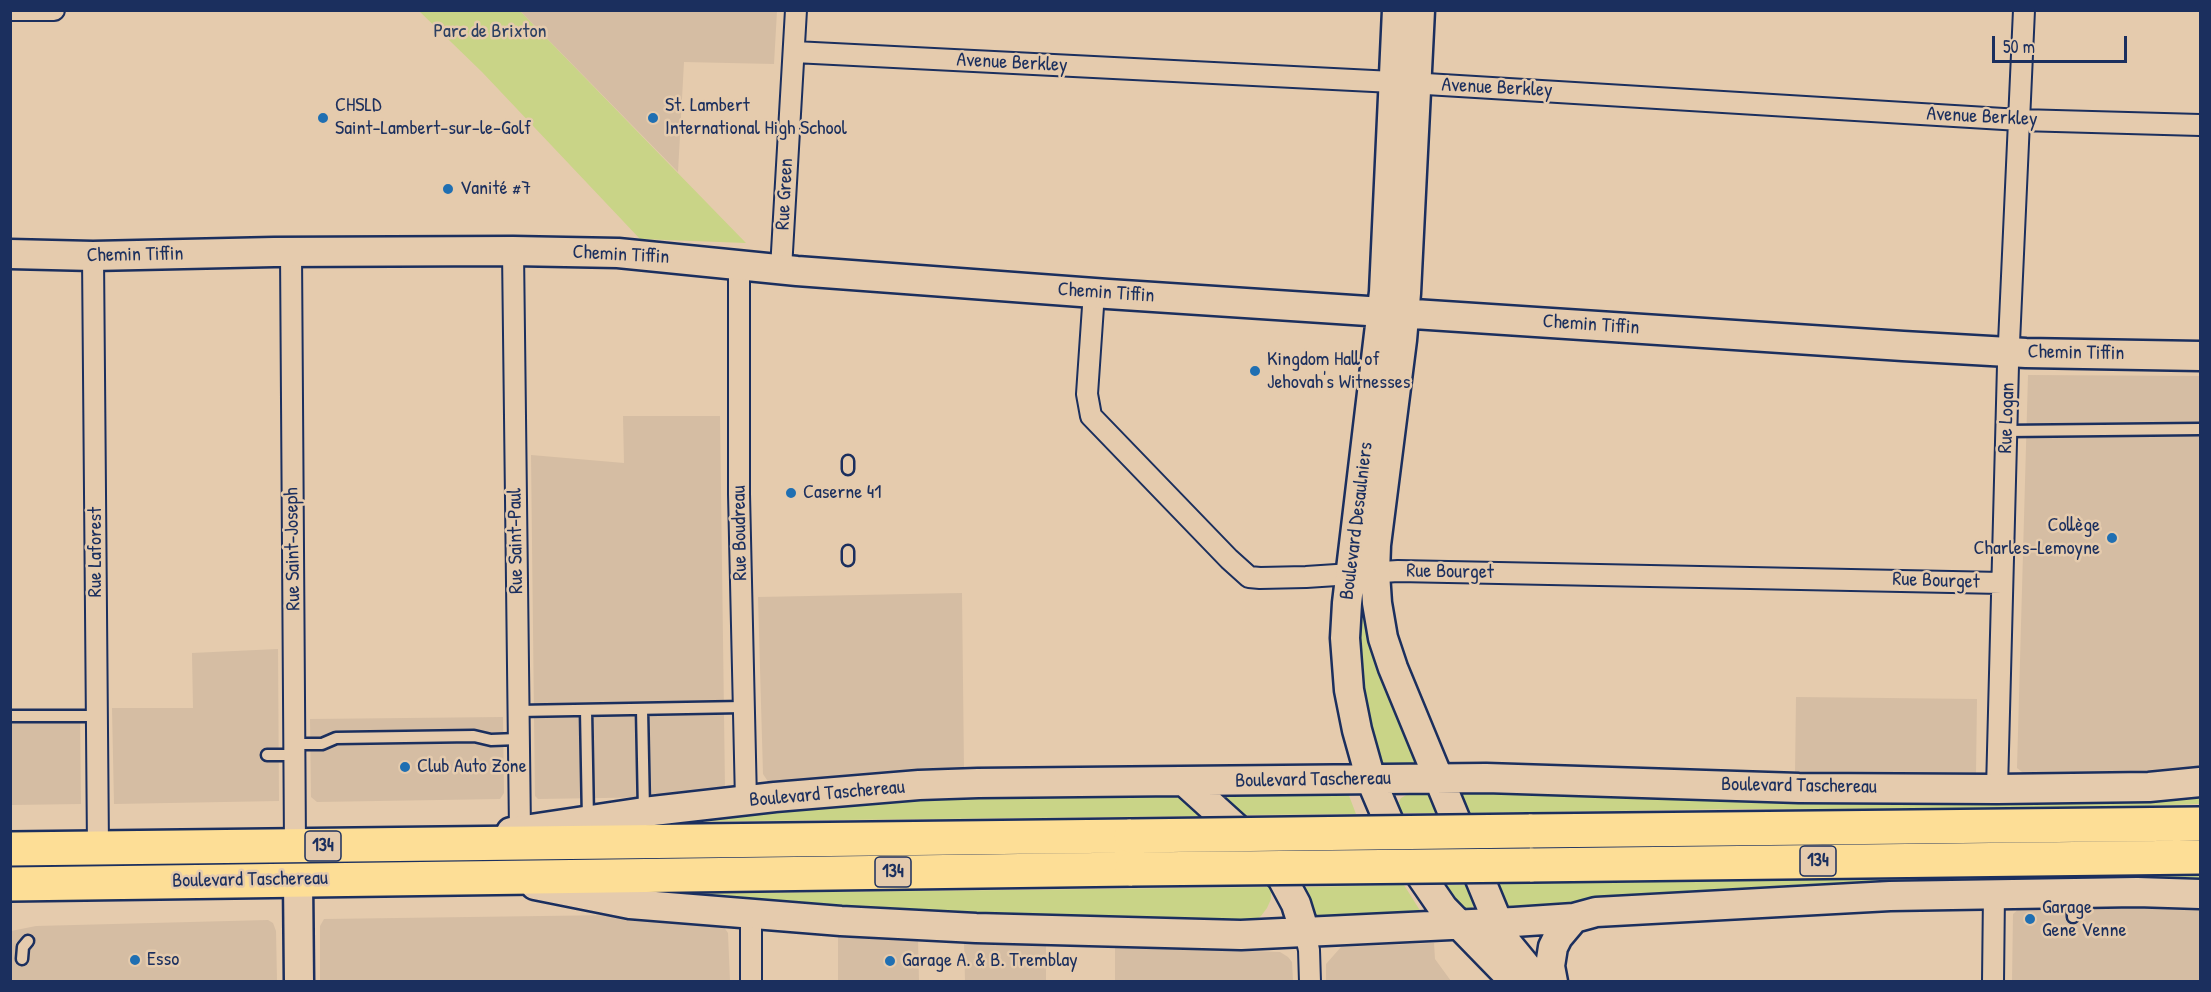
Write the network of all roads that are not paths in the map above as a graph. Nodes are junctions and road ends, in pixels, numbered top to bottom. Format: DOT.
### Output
graph roads {
  1 [pos="12,10"];
  2 [pos="54,10"];
  3 [pos="796,10"];
  4 [pos="1397,10"];
  5 [pos="1420,10"];
  6 [pos="2024,10"];
  7 [pos="794,52"];
  8 [pos="1404,82"];
  9 [pos="2020,120"];
  10 [pos="2200,125"];
  11 [pos="513,251"];
  12 [pos="291,252"];
  13 [pos="10,254"];
  14 [pos="93,256"];
  15 [pos="739,264"];
  16 [pos="780,269"];
  17 [pos="1094,292"];
  18 [pos="1393,312"];
  19 [pos="2009,352"];
  20 [pos="2200,356"];
  21 [pos="2200,429"];
  22 [pos="2006,431"];
  23 [pos="1362,573"];
  24 [pos="2002,583"];
  25 [pos="742,707"];
  26 [pos="642,709"];
  27 [pos="586,710"];
  28 [pos="518,711"];
  29 [pos="10,716"];
  30 [pos="97,716"];
  31 [pos="519,739"];
  32 [pos="295,750"];
  33 [pos="267,756"];
  34 [pos="1438,778"];
  35 [pos="1184,780"];
  36 [pos="1371,780"];
  37 [pos="2200,782"];
  38 [pos="1997,789"];
  39 [pos="746,801"];
  40 [pos="644,812"];
  41 [pos="588,820"];
  42 [pos="2200,824"];
  43 [pos="520,831"];
  44 [pos="428,844"];
  45 [pos="296,846"];
  46 [pos="98,848"];
  47 [pos="10,849"];
  48 [pos="2200,857"];
  49 [pos="489,876"];
  50 [pos="298,880"];
  51 [pos="13,885"];
  52 [pos="1994,893"];
  53 [pos="2200,894"];
  54 [pos="751,914"];
  55 [pos="1574,918"];
  56 [pos="1498,922"];
  57 [pos="1457,925"];
  58 [pos="1305,933"];
  59 [pos="28,941"];
  60 [pos="22,959"];
  61 [pos="298,981"];
  62 [pos="751,981"];
  63 [pos="1310,981"];
  64 [pos="1515,981"];
  65 [pos="1544,981"];
  66 [pos="1553,981"];
  67 [pos="1993,981"];
  1 -- 2 [label="street"];
  3 -- 7 [label="street, Rue Green"];
  4 -- 8 [label="street, Boulevard Desaulniers"];
  5 -- 8 [label="street, Boulevard Desaulniers"];
  6 -- 9 [label="street, Rue Logan"];
  7 -- 8 [label="street, Avenue Berkley"];
  7 -- 16 [label="street, Rue Green"];
  8 -- 9 [label="street, Avenue Berkley"];
  8 -- 18 [label="street, Boulevard Desaulniers"];
  9 -- 10 [label="street, Avenue Berkley"];
  9 -- 19 [label="street, Rue Logan"];
  11 -- 12 [label="street, Chemin Tiffin"];
  11 -- 15 [label="street, Chemin Tiffin"];
  11 -- 28 [label="street, Rue Saint-Paul"];
  12 -- 14 [label="street, Chemin Tiffin"];
  12 -- 32 [label="street, Rue Saint-Joseph"];
  13 -- 14 [label="street, Chemin Tiffin"];
  14 -- 30 [label="street, Rue Laforest"];
  15 -- 16 [label="street, Chemin Tiffin"];
  15 -- 25 [label="street, Rue Boudreau"];
  16 -- 17 [label="street, Chemin Tiffin"];
  17 -- 18 [label="street, Chemin Tiffin"];
  17 -- 23 [label="street, Rue Bourget"];
  18 -- 19 [label="street, Chemin Tiffin"];
  18 -- 23 [label="street, Boulevard Desaulniers"];
  19 -- 20 [label="street, Chemin Tiffin"];
  19 -- 22 [label="street, Rue Logan"];
  21 -- 22 [label="lane"];
  22 -- 24 [label="street, Rue Logan"];
  23 -- 24 [label="street, Rue Bourget"];
  23 -- 34 [label="street, Boulevard Desaulniers"];
  23 -- 36 [label="street, Boulevard Desaulniers"];
  24 -- 38 [label="street, Rue Logan"];
  25 -- 26 [label="lane"];
  25 -- 39 [label="street, Rue Boudreau"];
  26 -- 27 [label="lane"];
  26 -- 40 [label="lane"];
  27 -- 28 [label="lane"];
  27 -- 41 [label="lane"];
  28 -- 31 [label="street, Rue Saint-Paul"];
  29 -- 30 [label="lane"];
  30 -- 46 [label="street, Rue Laforest"];
  31 -- 32 [label="lane"];
  31 -- 43 [label="street, Rue Saint-Paul"];
  32 -- 33 [label="lane"];
  32 -- 45 [label="street, Rue Saint-Joseph"];
  34 -- 36 [label="street, Boulevard Taschereau"];
  34 -- 38 [label="street, Boulevard Taschereau"];
  34 -- 56 [label="street, Boulevard Desaulniers"];
  35 -- 36 [label="street, Boulevard Taschereau"];
  35 -- 39 [label="street, Boulevard Taschereau"];
  35 -- 58 [label="street"];
  36 -- 57 [label="street, Boulevard Desaulniers"];
  37 -- 38 [label="street, Boulevard Taschereau"];
  39 -- 40 [label="street, Boulevard Taschereau"];
  40 -- 41 [label="street, Boulevard Taschereau"];
  41 -- 43 [label="street, Boulevard Taschereau"];
  42 -- 44 [label="highway, Boulevard Taschereau / 134, bridge"];
  43 -- 44 [label="street, Boulevard Taschereau"];
  44 -- 45 [label="highway, Boulevard Taschereau / 134"];
  45 -- 46 [label="highway, Boulevard Taschereau / 134"];
  46 -- 47 [label="highway, Boulevard Taschereau / 134"];
  48 -- 49 [label="highway, Boulevard Taschereau / 134, bridge"];
  49 -- 50 [label="highway, Boulevard Taschereau / 134"];
  49 -- 54 [label="street, Boulevard Taschereau"];
  50 -- 51 [label="highway, Boulevard Taschereau / 134"];
  50 -- 61 [label="street"];
  52 -- 53 [label="street, Boulevard Taschereau"];
  52 -- 55 [label="street, Boulevard Taschereau"];
  52 -- 67 [label="street"];
  54 -- 58 [label="street, Boulevard Taschereau"];
  54 -- 62 [label="street"];
  55 -- 56 [label="street, Boulevard Taschereau"];
  55 -- 66 [label="street"];
  56 -- 57 [label="street, Boulevard Taschereau"];
  56 -- 65 [label="street, Boulevard Desaulniers"];
  57 -- 58 [label="street, Boulevard Taschereau"];
  57 -- 64 [label="street, Boulevard Desaulniers"];
  58 -- 63 [label="street"];
  59 -- 60 [label="lane"];
}
